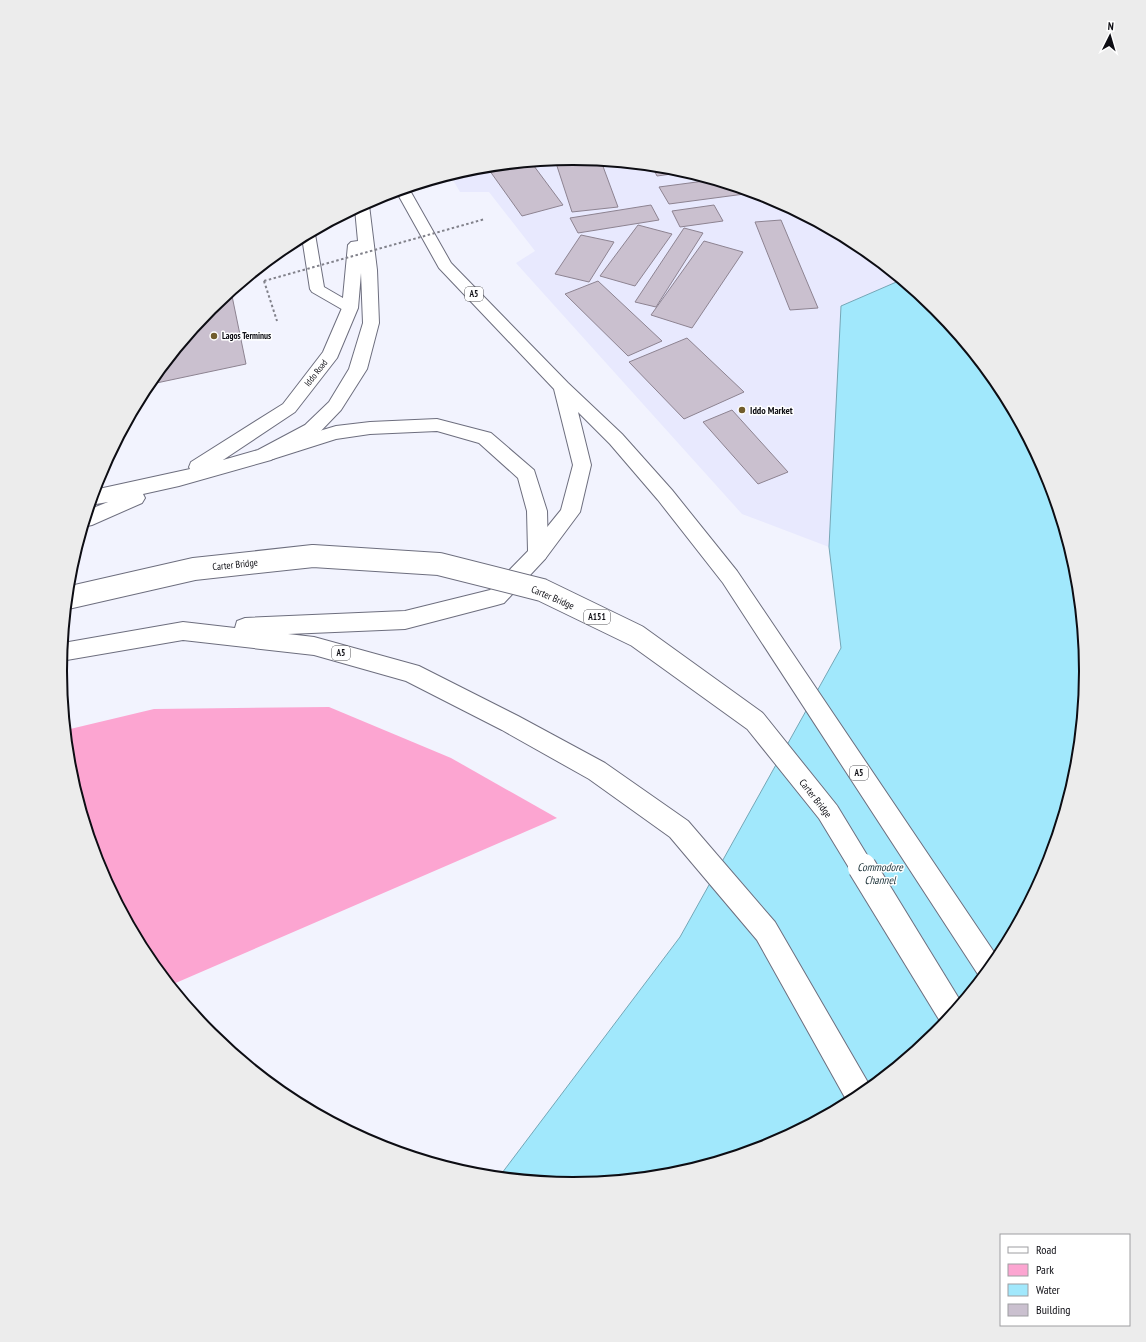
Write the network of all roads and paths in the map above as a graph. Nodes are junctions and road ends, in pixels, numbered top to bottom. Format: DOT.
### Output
graph roads {
  1 [pos="405,194"];
  2 [pos="363,211"];
  3 [pos="358,213"];
  4 [pos="484,219"];
  5 [pos="309,240"];
  6 [pos="350,308"];
  7 [pos="277,321"];
  8 [pos="562,387"];
  9 [pos="264,455"];
  10 [pos="179,479"];
  11 [pos="98,497"];
  12 [pos="91,517"];
  13 [pos="538,553"];
  14 [pos="73,597"];
  15 [pos="183,631"];
  16 [pos="68,651"];
  17 [pos="985,964"];
  18 [pos="949,1009"];
  19 [pos="857,1090"];
  1 -- 8 [label="main road, A5"];
  2 -- 9 [label="main road"];
  3 -- 6 [label="main road, Iddo Road"];
  4 -- 7 [label="path, bridge"];
  5 -- 6 [label="lane"];
  6 -- 10 [label="main road, Iddo Road"];
  8 -- 13 [label="main road"];
  8 -- 17 [label="main road, A5"];
  9 -- 10 [label="main road"];
  9 -- 13 [label="main road"];
  10 -- 11 [label="main road"];
  10 -- 12 [label="main road"];
  13 -- 15 [label="main road"];
  14 -- 18 [label="main road, Carter Bridge / A151, bridge"];
  15 -- 16 [label="main road, A5"];
  15 -- 19 [label="main road, A5"];
}
